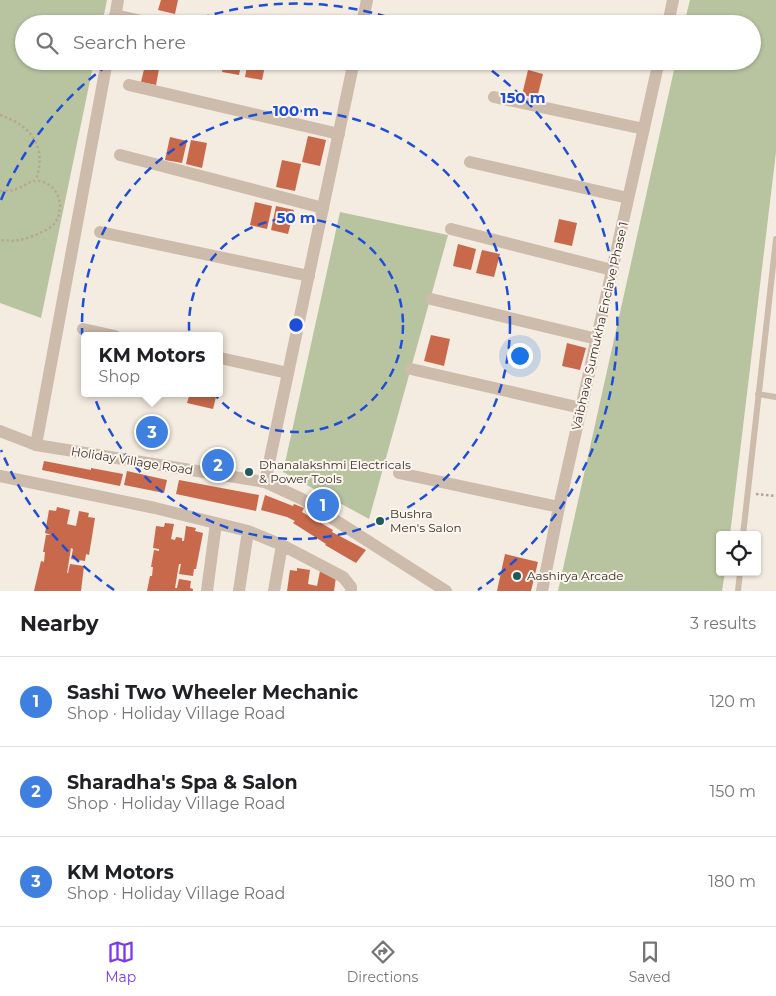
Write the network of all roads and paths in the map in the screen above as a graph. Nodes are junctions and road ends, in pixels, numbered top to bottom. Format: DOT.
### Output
graph roads {
  1 [pos="118,0"];
  2 [pos="367,0"];
  3 [pos="673,0"];
  4 [pos="115,15"];
  5 [pos="364,15"];
  6 [pos="670,15"];
  7 [pos="105,70"];
  8 [pos="352,70"];
  9 [pos="657,70"];
  10 [pos="129,85"];
  11 [pos="494,97"];
  12 [pos="0,115"];
  13 [pos="644,129"];
  14 [pos="339,134"];
  15 [pos="120,155"];
  16 [pos="470,162"];
  17 [pos="36,180"];
  18 [pos="0,191"];
  19 [pos="628,198"];
  20 [pos="323,208"];
  21 [pos="451,230"];
  22 [pos="100,232"];
  23 [pos="776,239"];
  24 [pos="0,241"];
  25 [pos="612,270"];
  26 [pos="308,276"];
  27 [pos="774,277"];
  28 [pos="431,299"];
  29 [pos="83,329"];
  30 [pos="97,332"];
  31 [pos="597,339"];
  32 [pos="223,359"];
  33 [pos="411,369"];
  34 [pos="288,373"];
  35 [pos="758,394"];
  36 [pos="776,397"];
  37 [pos="581,408"];
  38 [pos="0,431"];
  39 [pos="36,445"];
  40 [pos="399,472"];
  41 [pos="0,476"];
  42 [pos="265,482"];
  43 [pos="747,493"];
  44 [pos="776,496"];
  45 [pos="559,507"];
  46 [pos="216,523"];
  47 [pos="248,531"];
  48 [pos="743,531"];
  49 [pos="282,545"];
  50 [pos="740,576"];
  51 [pos="207,591"];
  52 [pos="239,591"];
  53 [pos="274,591"];
  54 [pos="351,591"];
  55 [pos="446,591"];
  56 [pos="542,591"];
  57 [pos="738,591"];
  1 -- 4 [label="street"];
  2 -- 5 [label="street"];
  3 -- 6 [label="street"];
  7 -- 39 [label="street"];
  8 -- 14 [label="street"];
  9 -- 13 [label="street, Vaibhava Sumukha Enclave Phase 1"];
  10 -- 14 [label="street"];
  11 -- 13 [label="street"];
  12 -- 17 [label="path"];
  13 -- 19 [label="street, Vaibhava Sumukha Enclave Phase 1"];
  14 -- 20 [label="street"];
  15 -- 20 [label="street"];
  16 -- 19 [label="street"];
  17 -- 18 [label="path"];
  17 -- 24 [label="path"];
  19 -- 25 [label="street, Vaibhava Sumukha Enclave Phase 1"];
  20 -- 26 [label="street"];
  21 -- 25 [label="street"];
  22 -- 26 [label="street"];
  23 -- 27 [label="lane"];
  25 -- 31 [label="street, Vaibhava Sumukha Enclave Phase 1"];
  26 -- 34 [label="street"];
  27 -- 35 [label="lane"];
  28 -- 31 [label="street"];
  29 -- 30 [label="street"];
  31 -- 37 [label="street, Vaibhava Sumukha Enclave Phase 1"];
  32 -- 34 [label="street"];
  33 -- 37 [label="street"];
  34 -- 42 [label="street"];
  35 -- 36 [label="lane"];
  35 -- 43 [label="lane"];
  37 -- 45 [label="street, Vaibhava Sumukha Enclave Phase 1"];
  38 -- 39 [label="street, Holiday Village Road"];
  39 -- 42 [label="street, Holiday Village Road"];
  40 -- 45 [label="street"];
  41 -- 46 [label="street"];
  42 -- 55 [label="street, Holiday Village Road"];
  43 -- 44 [label="path"];
  43 -- 48 [label="lane"];
  45 -- 56 [label="street, Vaibhava Sumukha Enclave Phase 1"];
  46 -- 47 [label="street"];
  46 -- 51 [label="street"];
  47 -- 49 [label="street"];
  47 -- 52 [label="street"];
  49 -- 53 [label="street"];
  49 -- 54 [label="street"];
  50 -- 57 [label="lane"];
}
